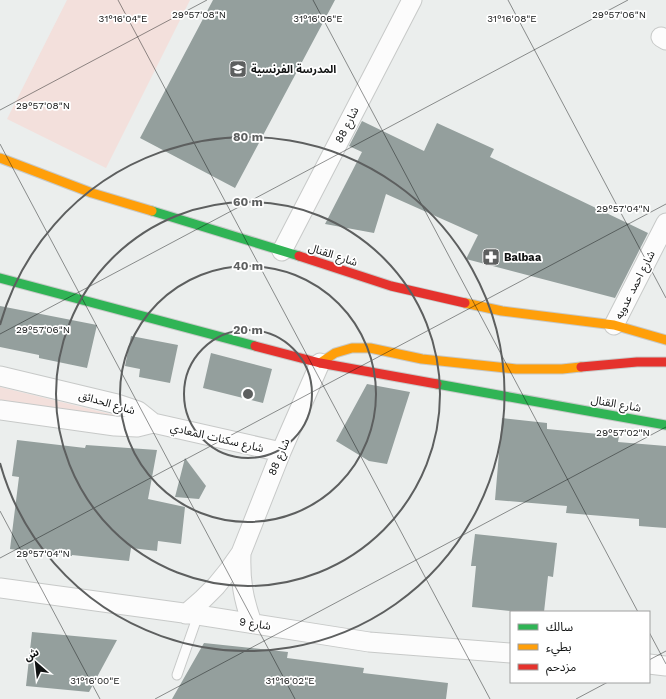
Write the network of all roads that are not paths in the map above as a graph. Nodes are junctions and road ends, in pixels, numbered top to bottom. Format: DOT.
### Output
graph roads {
  1 [pos="412,0"];
  2 [pos="0,158"];
  3 [pos="666,223"];
  4 [pos="282,251"];
  5 [pos="0,278"];
  6 [pos="614,325"];
  7 [pos="666,340"];
  8 [pos="320,362"];
  9 [pos="666,362"];
  10 [pos="0,376"];
  11 [pos="0,410"];
  12 [pos="154,423"];
  13 [pos="666,425"];
  14 [pos="281,452"];
  15 [pos="241,553"];
  16 [pos="0,588"];
  17 [pos="192,614"];
  18 [pos="252,623"];
  19 [pos="510,654"];
  20 [pos="650,664"];
  21 [pos="666,666"];
  22 [pos="177,675"];
  1 -- 4 [label="street, شارع 88"];
  2 -- 4 [label="street, شارع القنال"];
  3 -- 6 [label="street, شارع احمد عدويه"];
  4 -- 6 [label="street, شارع القنال"];
  5 -- 8 [label="street, شارع القنال"];
  6 -- 7 [label="street, شارع القنال"];
  8 -- 9 [label="street"];
  8 -- 13 [label="street, شارع القنال"];
  8 -- 14 [label="street, شارع 88"];
  10 -- 12 [label="street, شارع الحدائق"];
  11 -- 12 [label="street, شارع الحدائق"];
  12 -- 14 [label="street, شارع سكنات المعادي"];
  14 -- 15 [label="street, شارع 88"];
  15 -- 17 [label="street, شارع 88"];
  15 -- 18 [label="street, شارع 88"];
  16 -- 17 [label="street, شارع 9"];
  17 -- 18 [label="street, شارع 9"];
  17 -- 22 [label="lane"];
  18 -- 19 [label="street, شارع 9"];
  20 -- 21 [label="street"];
}
